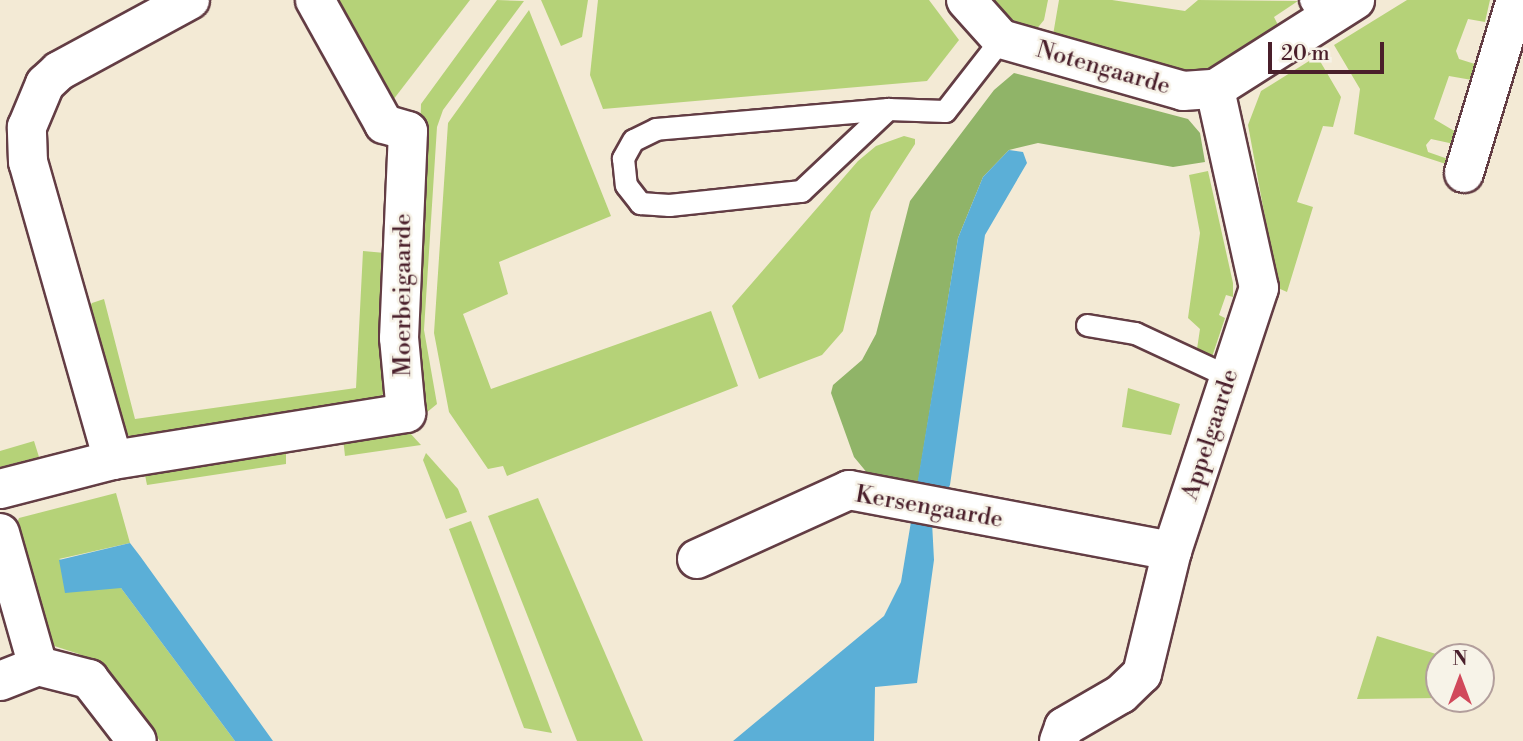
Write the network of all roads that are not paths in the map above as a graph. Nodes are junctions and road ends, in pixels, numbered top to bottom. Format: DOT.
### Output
graph roads {
  1 [pos="190,0"];
  2 [pos="315,0"];
  3 [pos="967,0"];
  4 [pos="1355,0"];
  5 [pos="1516,0"];
  6 [pos="1316,9"];
  7 [pos="1001,39"];
  8 [pos="1215,89"];
  9 [pos="888,109"];
  10 [pos="14,166"];
  11 [pos="1464,173"];
  12 [pos="1087,325"];
  13 [pos="1230,377"];
  14 [pos="113,460"];
  15 [pos="0,489"];
  16 [pos="0,533"];
  17 [pos="1172,551"];
  18 [pos="697,559"];
  19 [pos="38,666"];
  20 [pos="0,681"];
  21 [pos="136,741"];
  22 [pos="1059,741"];
  1 -- 10 [label="street"];
  2 -- 14 [label="street, Moerbeigaarde"];
  3 -- 7 [label="street"];
  4 -- 6 [label="street"];
  5 -- 11 [label="street"];
  6 -- 8 [label="street"];
  7 -- 8 [label="street, Notengaarde"];
  7 -- 9 [label="lane"];
  8 -- 13 [label="street, Appelgaarde"];
  9 -- 9 [label="lane"];
  10 -- 14 [label="street"];
  12 -- 13 [label="lane"];
  13 -- 17 [label="street, Appelgaarde"];
  14 -- 15 [label="street, Moerbeigaarde"];
  16 -- 19 [label="street"];
  17 -- 18 [label="street, Kersengaarde"];
  17 -- 22 [label="street, Appelgaarde"];
  19 -- 20 [label="street"];
  19 -- 21 [label="street"];
}
